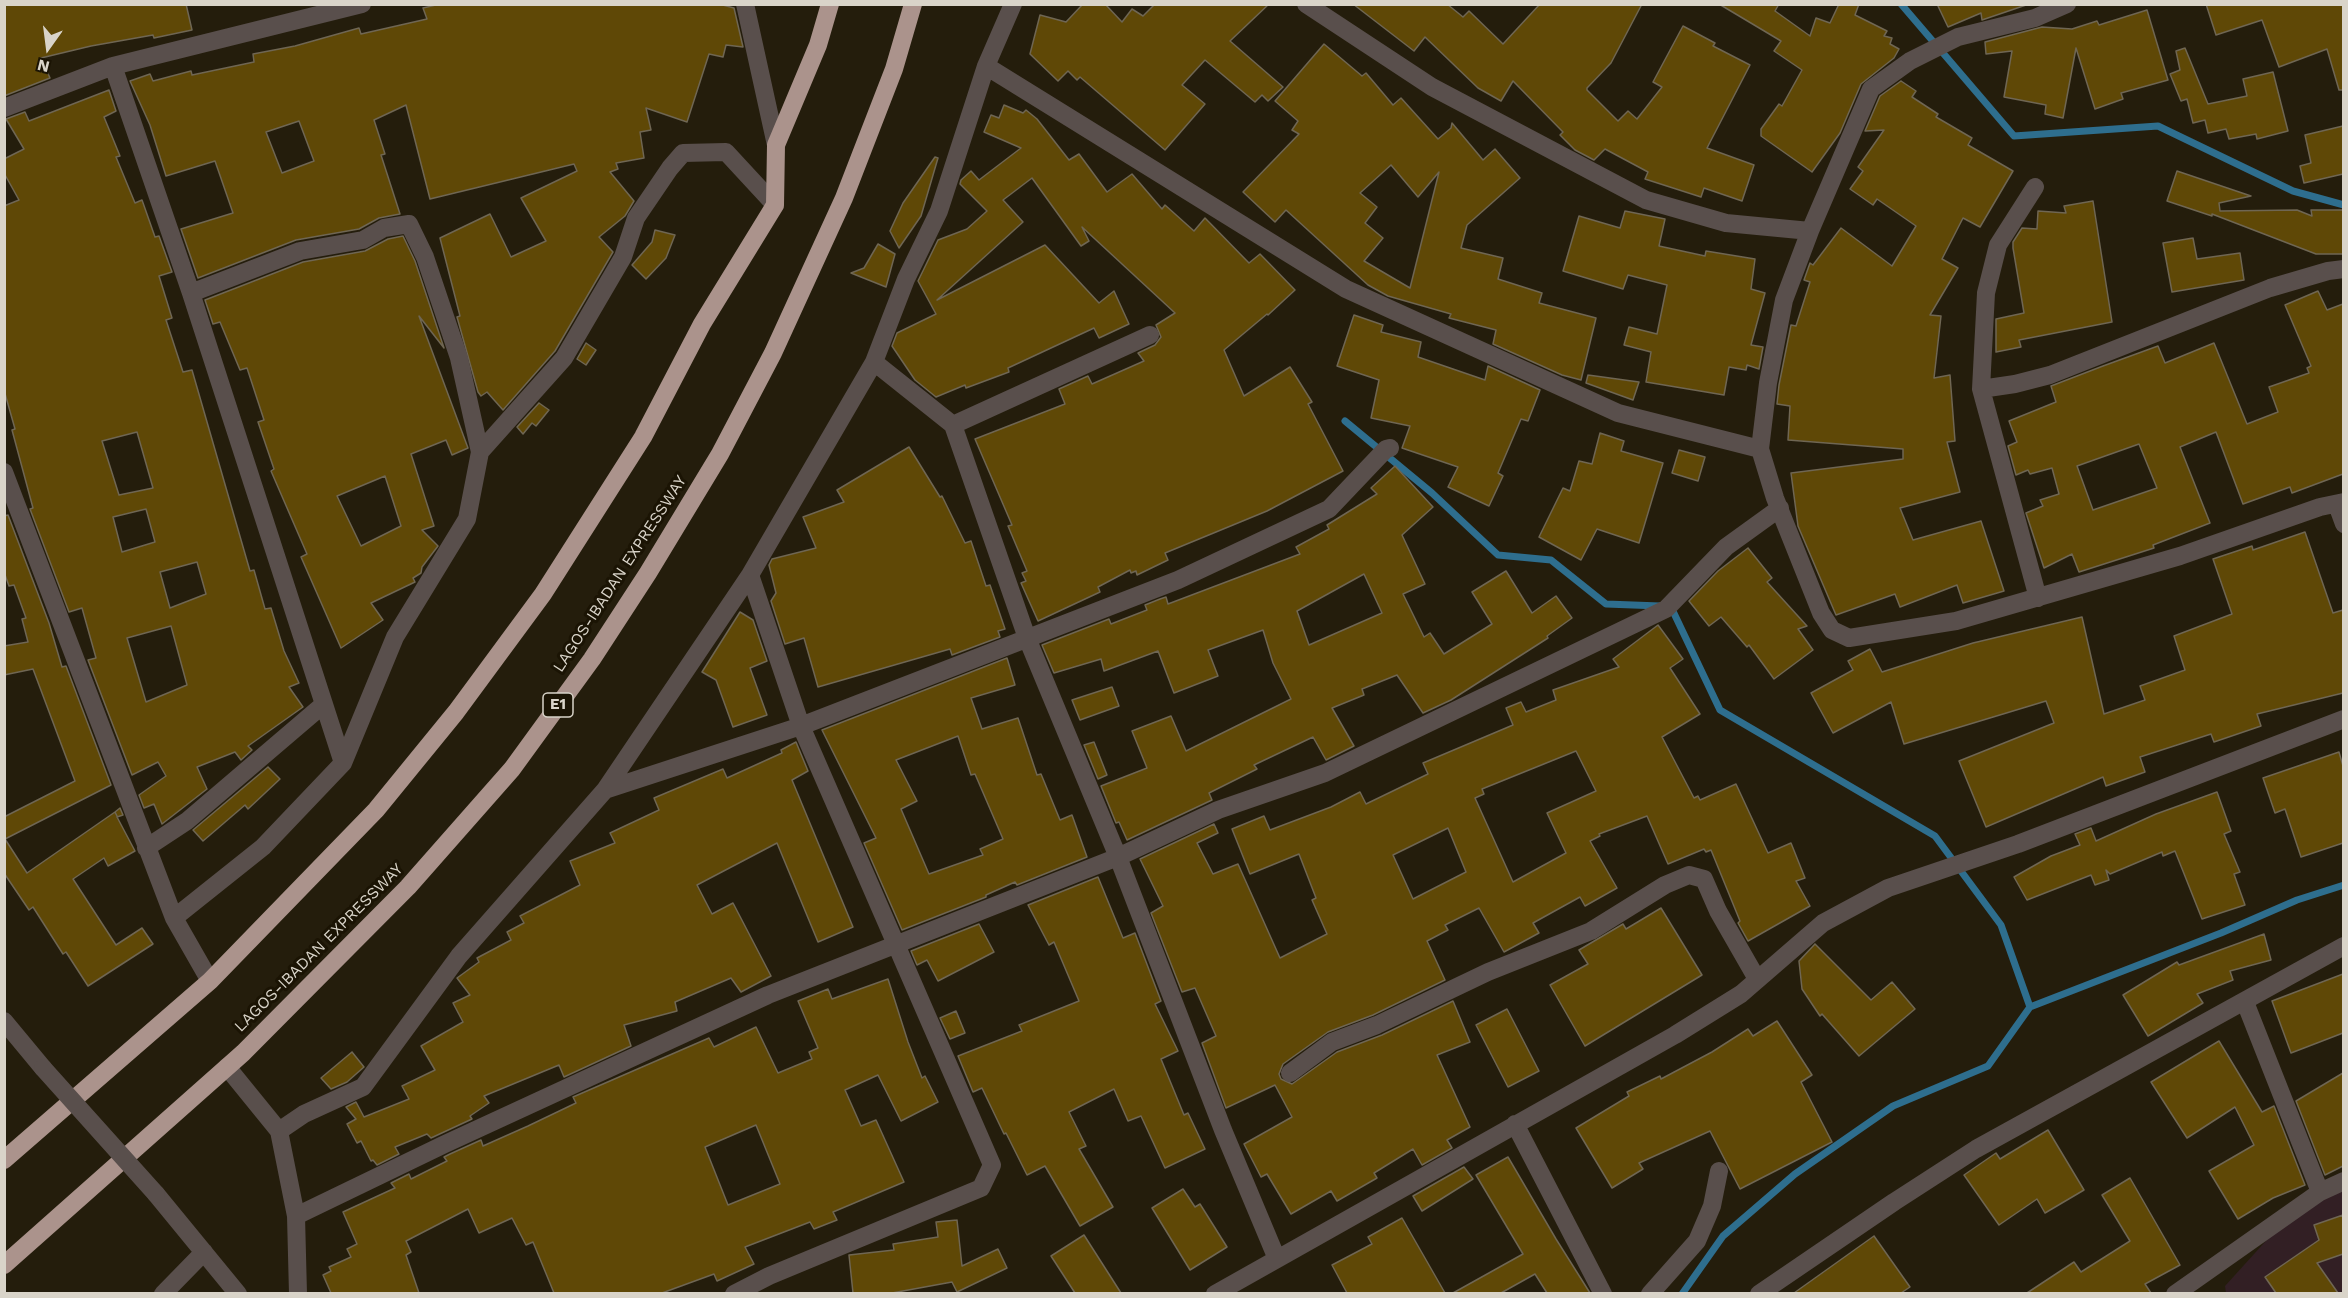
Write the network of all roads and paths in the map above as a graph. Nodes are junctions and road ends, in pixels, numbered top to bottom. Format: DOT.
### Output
graph roads {
  1 [pos="362,4"];
  2 [pos="745,4"];
  3 [pos="830,4"];
  4 [pos="913,4"];
  5 [pos="1013,4"];
  6 [pos="1306,4"];
  7 [pos="2067,4"];
  8 [pos="320,10"];
  9 [pos="113,66"];
  10 [pos="986,66"];
  11 [pos="4,108"];
  12 [pos="776,145"];
  13 [pos="2035,187"];
  14 [pos="775,206"];
  15 [pos="1810,231"];
  16 [pos="2343,269"];
  17 [pos="191,293"];
  18 [pos="1150,335"];
  19 [pos="874,362"];
  20 [pos="1981,388"];
  21 [pos="953,425"];
  22 [pos="1390,448"];
  23 [pos="1760,449"];
  24 [pos="480,452"];
  25 [pos="4,472"];
  26 [pos="2340,503"];
  27 [pos="1779,508"];
  28 [pos="2343,524"];
  29 [pos="750,575"];
  30 [pos="2038,598"];
  31 [pos="1027,638"];
  32 [pos="324,704"];
  33 [pos="2343,719"];
  34 [pos="801,726"];
  35 [pos="343,763"];
  36 [pos="605,790"];
  37 [pos="147,848"];
  38 [pos="1118,857"];
  39 [pos="174,918"];
  40 [pos="896,946"];
  41 [pos="2343,946"];
  42 [pos="1757,979"];
  43 [pos="210,981"];
  44 [pos="2245,1002"];
  45 [pos="5,1023"];
  46 [pos="226,1067"];
  47 [pos="1290,1073"];
  48 [pos="1515,1124"];
  49 [pos="279,1131"];
  50 [pos="4,1160"];
  51 [pos="1719,1171"];
  52 [pos="2343,1181"];
  53 [pos="2320,1192"];
  54 [pos="296,1216"];
  55 [pos="204,1252"];
  56 [pos="1277,1259"];
  57 [pos="4,1265"];
  58 [pos="231,1291"];
  59 [pos="163,1293"];
  60 [pos="298,1293"];
  61 [pos="734,1293"];
  62 [pos="1215,1293"];
  63 [pos="1603,1293"];
  64 [pos="1650,1293"];
  65 [pos="1759,1293"];
  66 [pos="2175,1293"];
  1 -- 8 [label="street"];
  2 -- 12 [label="street"];
  3 -- 12 [label="highway"];
  4 -- 46 [label="highway, LAGOS-IBADAN EXPRESSWAY / E1"];
  5 -- 10 [label="street"];
  6 -- 15 [label="street"];
  7 -- 15 [label="street"];
  8 -- 9 [label="street"];
  9 -- 11 [label="street"];
  9 -- 17 [label="street"];
  10 -- 19 [label="street"];
  10 -- 23 [label="street"];
  12 -- 14 [label="highway"];
  13 -- 20 [label="street"];
  14 -- 24 [label="street"];
  14 -- 43 [label="highway"];
  15 -- 23 [label="street"];
  16 -- 20 [label="street"];
  17 -- 24 [label="street"];
  17 -- 32 [label="street"];
  18 -- 21 [label="street"];
  19 -- 21 [label="street"];
  19 -- 29 [label="street"];
  20 -- 30 [label="street"];
  21 -- 31 [label="street"];
  22 -- 31 [label="street"];
  23 -- 27 [label="street"];
  24 -- 35 [label="street"];
  25 -- 37 [label="street"];
  26 -- 28 [label="street"];
  26 -- 30 [label="street"];
  27 -- 30 [label="street"];
  27 -- 38 [label="street"];
  29 -- 34 [label="street"];
  29 -- 36 [label="street"];
  31 -- 34 [label="street"];
  31 -- 38 [label="street"];
  32 -- 35 [label="street"];
  32 -- 37 [label="street"];
  33 -- 42 [label="street"];
  34 -- 36 [label="street"];
  34 -- 40 [label="street"];
  35 -- 39 [label="street"];
  36 -- 49 [label="street"];
  37 -- 39 [label="street"];
  38 -- 40 [label="street"];
  38 -- 56 [label="street"];
  39 -- 43 [label="street"];
  40 -- 54 [label="street"];
  40 -- 61 [label="street"];
  41 -- 44 [label="street"];
  42 -- 47 [label="street"];
  42 -- 48 [label="street"];
  43 -- 50 [label="highway"];
  44 -- 53 [label="street"];
  44 -- 65 [label="street"];
  45 -- 55 [label="street, bridge"];
  46 -- 49 [label="street"];
  46 -- 57 [label="highway, LAGOS-IBADAN EXPRESSWAY / E1"];
  48 -- 56 [label="street"];
  48 -- 63 [label="street"];
  49 -- 54 [label="street"];
  51 -- 64 [label="street"];
  52 -- 53 [label="street"];
  53 -- 66 [label="street"];
  54 -- 60 [label="street"];
  55 -- 58 [label="street"];
  55 -- 59 [label="street"];
  56 -- 62 [label="street"];
}
